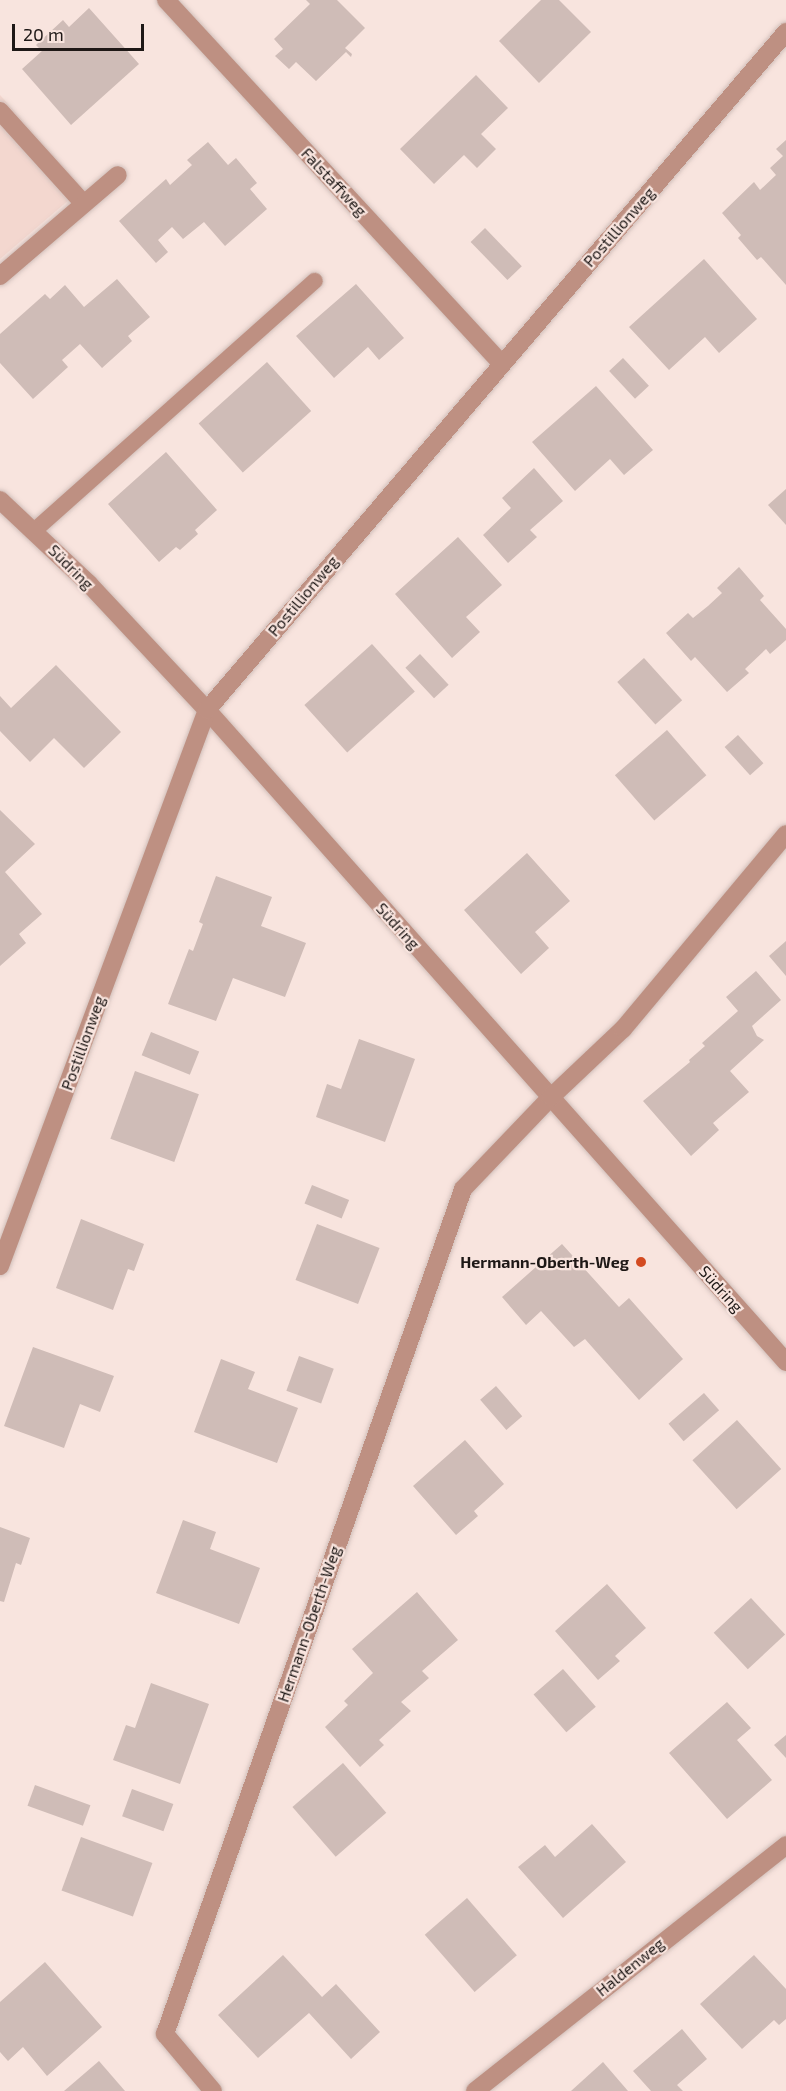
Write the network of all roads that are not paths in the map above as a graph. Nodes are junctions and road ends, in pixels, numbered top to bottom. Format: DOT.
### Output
graph roads {
  1 [pos="166,0"];
  2 [pos="786,32"];
  3 [pos="0,111"];
  4 [pos="118,175"];
  5 [pos="83,203"];
  6 [pos="0,276"];
  7 [pos="315,281"];
  8 [pos="501,363"];
  9 [pos="0,500"];
  10 [pos="34,531"];
  11 [pos="207,710"];
  12 [pos="786,834"];
  13 [pos="551,1098"];
  14 [pos="0,1266"];
  15 [pos="786,1362"];
  16 [pos="786,1845"];
  17 [pos="213,2091"];
  18 [pos="475,2091"];
  1 -- 8 [label="street, Falstaffweg"];
  2 -- 8 [label="street, Postillionweg"];
  3 -- 5 [label="street"];
  4 -- 5 [label="street"];
  5 -- 6 [label="street"];
  7 -- 10 [label="lane"];
  8 -- 11 [label="street, Postillionweg"];
  9 -- 10 [label="street, Südring"];
  10 -- 11 [label="street, Südring"];
  11 -- 13 [label="street, Südring"];
  11 -- 14 [label="street, Postillionweg"];
  12 -- 13 [label="street, Hermann-Oberth-Weg"];
  13 -- 15 [label="street, Südring"];
  13 -- 17 [label="street, Hermann-Oberth-Weg"];
  16 -- 18 [label="street, Haldenweg"];
}
